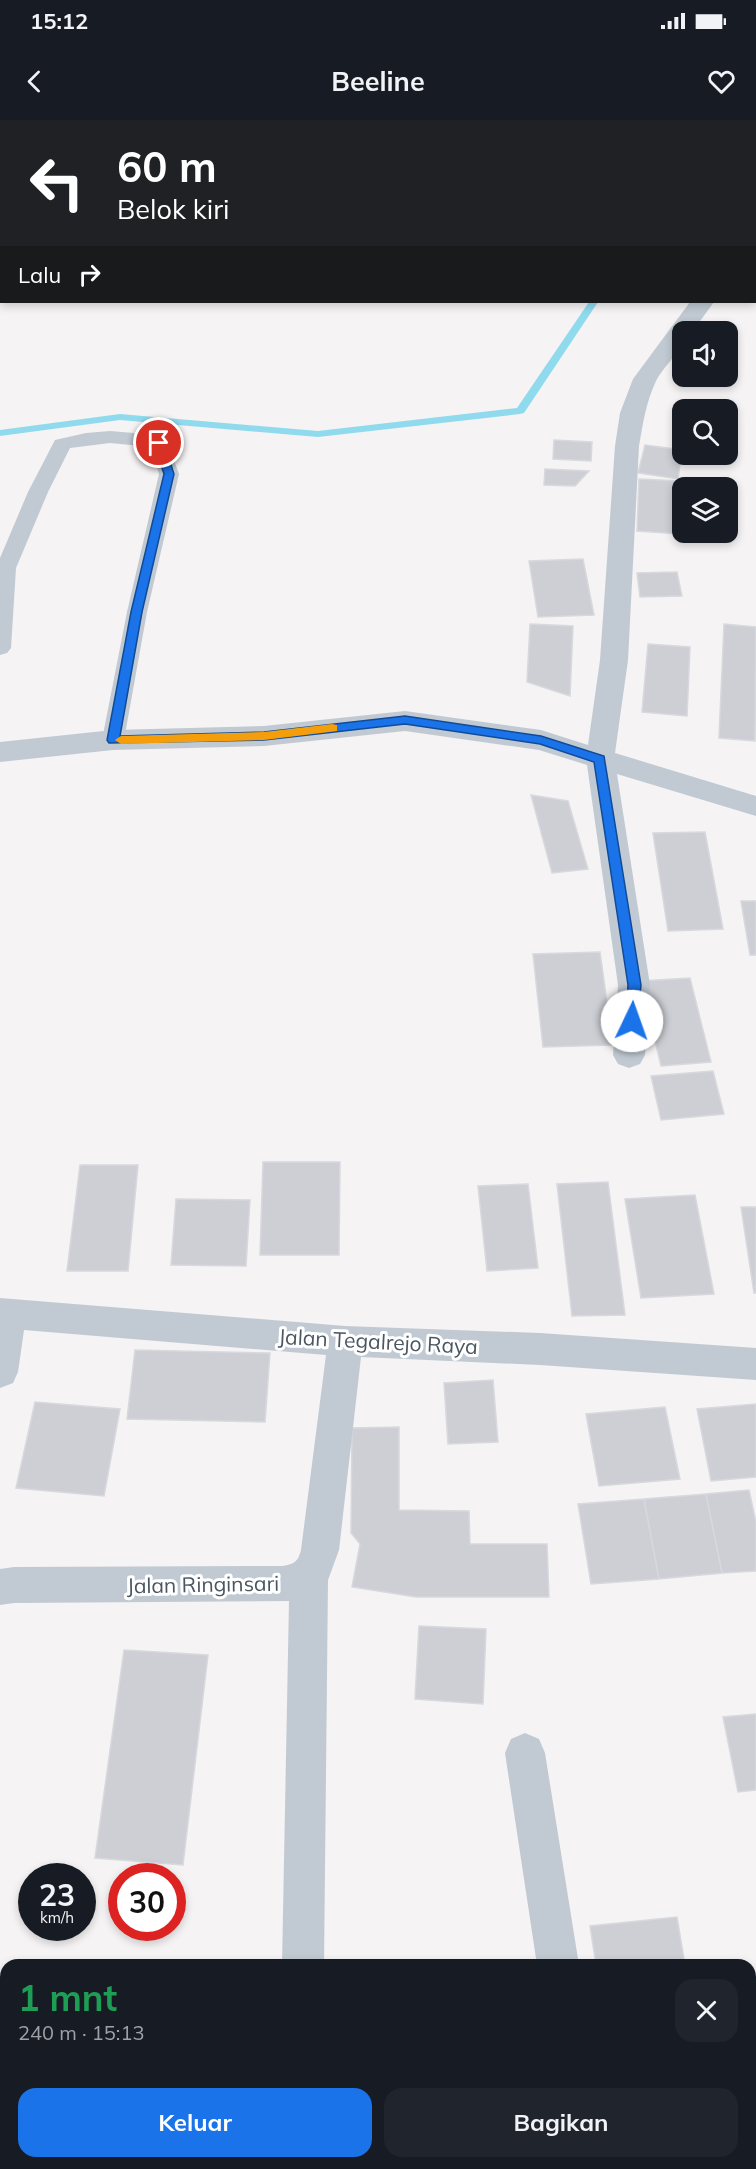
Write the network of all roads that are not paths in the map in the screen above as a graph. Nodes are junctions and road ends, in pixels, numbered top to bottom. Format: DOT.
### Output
graph roads {
  1 [pos="701,303"];
  2 [pos="0,648"];
  3 [pos="113,740"];
  4 [pos="0,752"];
  5 [pos="600,759"];
  6 [pos="756,806"];
  7 [pos="628,1055"];
  8 [pos="5,1314"];
  9 [pos="345,1341"];
  10 [pos="756,1364"];
  11 [pos="0,1371"];
  12 [pos="309,1577"];
  13 [pos="0,1587"];
  14 [pos="525,1753"];
  15 [pos="303,1959"];
  16 [pos="557,1959"];
  1 -- 5 [label="street"];
  2 -- 3 [label="lane"];
  3 -- 4 [label="street"];
  3 -- 5 [label="street"];
  5 -- 6 [label="street"];
  5 -- 7 [label="street"];
  8 -- 9 [label="street, Jalan Tegalrejo Raya"];
  8 -- 11 [label="street"];
  9 -- 10 [label="street, Jalan Tegalrejo Raya"];
  9 -- 12 [label="street, Jalan Ringinsari"];
  12 -- 13 [label="street, Jalan Ringinsari"];
  12 -- 15 [label="street"];
  14 -- 16 [label="street"];
}
